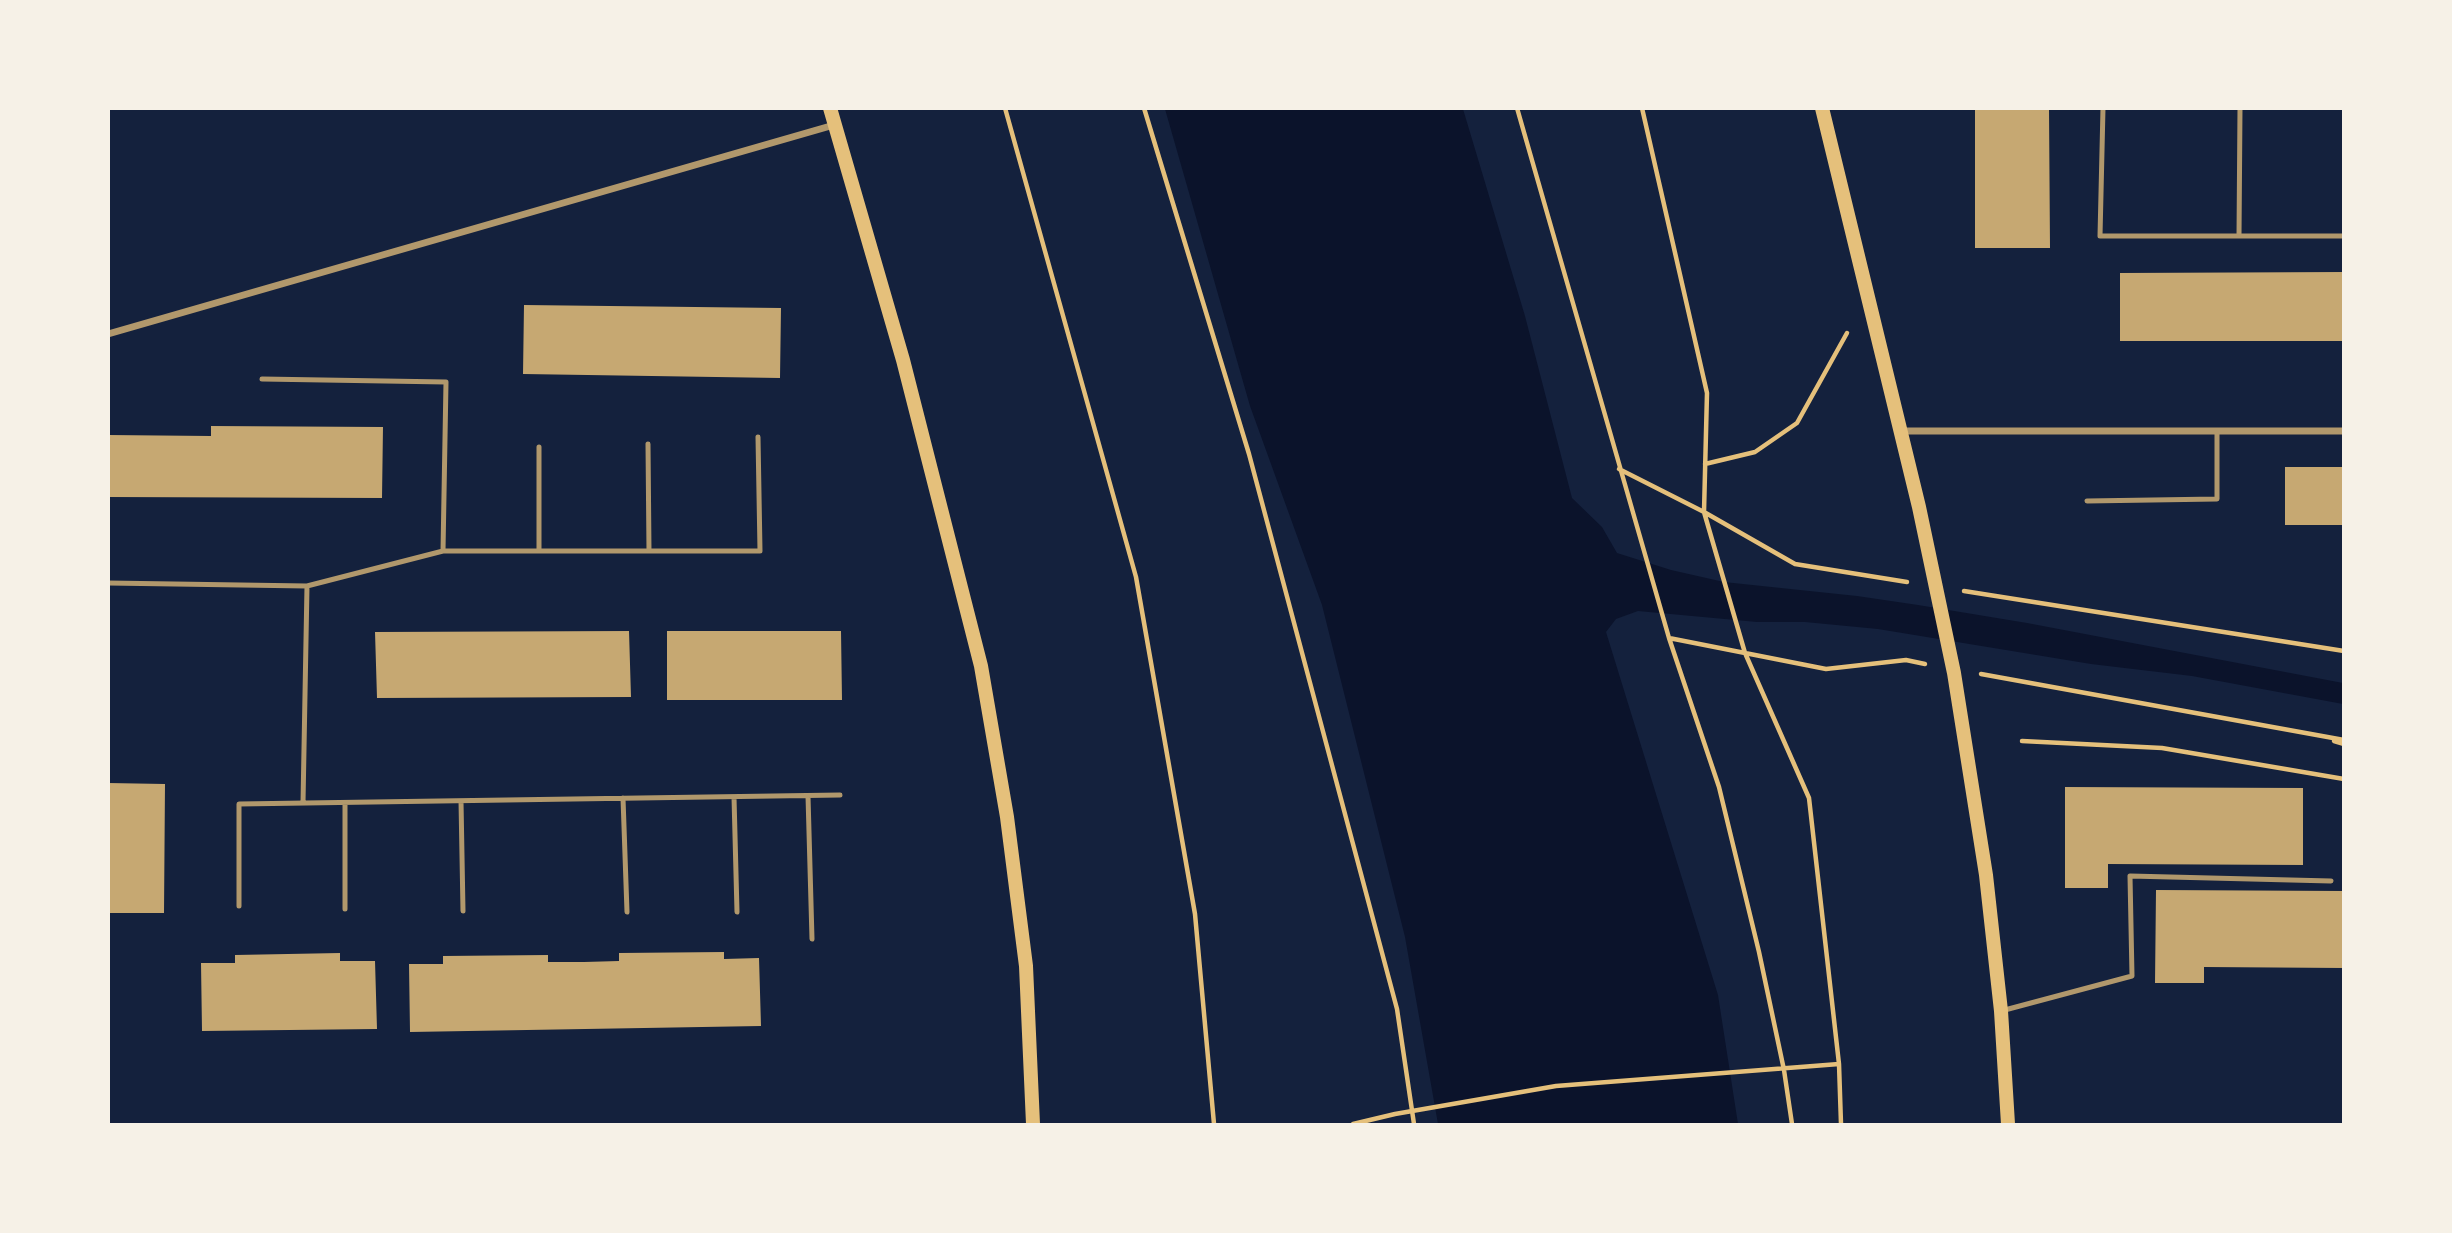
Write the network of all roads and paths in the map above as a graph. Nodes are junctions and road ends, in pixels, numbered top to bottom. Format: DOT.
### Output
graph roads {
  1 [pos="830,108"];
  2 [pos="1004,108"];
  3 [pos="1144,108"];
  4 [pos="1517,108"];
  5 [pos="1642,108"];
  6 [pos="1822,108"];
  7 [pos="2103,108"];
  8 [pos="2240,108"];
  9 [pos="834,125"];
  10 [pos="2239,236"];
  11 [pos="2343,236"];
  12 [pos="1866,293"];
  13 [pos="108,334"];
  14 [pos="262,379"];
  15 [pos="1899,431"];
  16 [pos="2217,431"];
  17 [pos="2343,431"];
  18 [pos="758,437"];
  19 [pos="648,444"];
  20 [pos="539,447"];
  21 [pos="1705,464"];
  22 [pos="1619,469"];
  23 [pos="2087,501"];
  24 [pos="1704,513"];
  25 [pos="443,551"];
  26 [pos="539,551"];
  27 [pos="649,551"];
  28 [pos="108,583"];
  29 [pos="1914,583"];
  30 [pos="307,586"];
  31 [pos="1954,590"];
  32 [pos="1669,638"];
  33 [pos="2343,651"];
  34 [pos="1745,653"];
  35 [pos="1933,665"];
  36 [pos="1973,673"];
  37 [pos="2022,741"];
  38 [pos="2343,742"];
  39 [pos="2343,779"];
  40 [pos="839,795"];
  41 [pos="808,796"];
  42 [pos="734,797"];
  43 [pos="623,799"];
  44 [pos="461,801"];
  45 [pos="303,803"];
  46 [pos="345,803"];
  47 [pos="2330,881"];
  48 [pos="239,906"];
  49 [pos="345,909"];
  50 [pos="463,911"];
  51 [pos="627,912"];
  52 [pos="737,912"];
  53 [pos="812,939"];
  54 [pos="2001,1011"];
  55 [pos="1839,1064"];
  56 [pos="1784,1070"];
  57 [pos="1412,1113"];
  58 [pos="1033,1125"];
  59 [pos="1214,1125"];
  60 [pos="1353,1125"];
  61 [pos="1414,1125"];
  62 [pos="1793,1125"];
  63 [pos="1841,1125"];
  64 [pos="2008,1125"];
  1 -- 9 [label="main road"];
  2 -- 59 [label="path"];
  3 -- 57 [label="path"];
  4 -- 22 [label="path"];
  5 -- 21 [label="path"];
  6 -- 12 [label="main road"];
  7 -- 10 [label="lane"];
  8 -- 10 [label="lane"];
  9 -- 13 [label="street"];
  9 -- 58 [label="main road"];
  10 -- 11 [label="lane"];
  12 -- 15 [label="main road"];
  12 -- 21 [label="path"];
  14 -- 25 [label="lane"];
  15 -- 16 [label="street"];
  15 -- 54 [label="main road"];
  16 -- 17 [label="street"];
  16 -- 23 [label="lane"];
  18 -- 27 [label="lane"];
  19 -- 27 [label="lane"];
  20 -- 26 [label="lane"];
  21 -- 24 [label="path"];
  22 -- 24 [label="path"];
  22 -- 32 [label="path"];
  24 -- 29 [label="path"];
  24 -- 34 [label="path"];
  25 -- 26 [label="lane"];
  25 -- 30 [label="lane"];
  26 -- 27 [label="lane"];
  28 -- 30 [label="lane"];
  30 -- 45 [label="lane"];
  31 -- 33 [label="path"];
  32 -- 34 [label="path"];
  32 -- 56 [label="path"];
  34 -- 35 [label="path"];
  34 -- 55 [label="path"];
  36 -- 38 [label="path"];
  37 -- 39 [label="path"];
  40 -- 41 [label="lane"];
  41 -- 42 [label="lane"];
  41 -- 53 [label="lane"];
  42 -- 43 [label="lane"];
  42 -- 52 [label="lane"];
  43 -- 44 [label="lane"];
  43 -- 51 [label="lane"];
  44 -- 46 [label="lane"];
  44 -- 50 [label="lane"];
  45 -- 46 [label="lane"];
  45 -- 48 [label="lane"];
  46 -- 49 [label="lane"];
  47 -- 54 [label="lane"];
  54 -- 64 [label="main road"];
  55 -- 56 [label="path"];
  55 -- 63 [label="path"];
  56 -- 57 [label="path"];
  56 -- 62 [label="path"];
  57 -- 60 [label="path"];
  57 -- 61 [label="path"];
}
